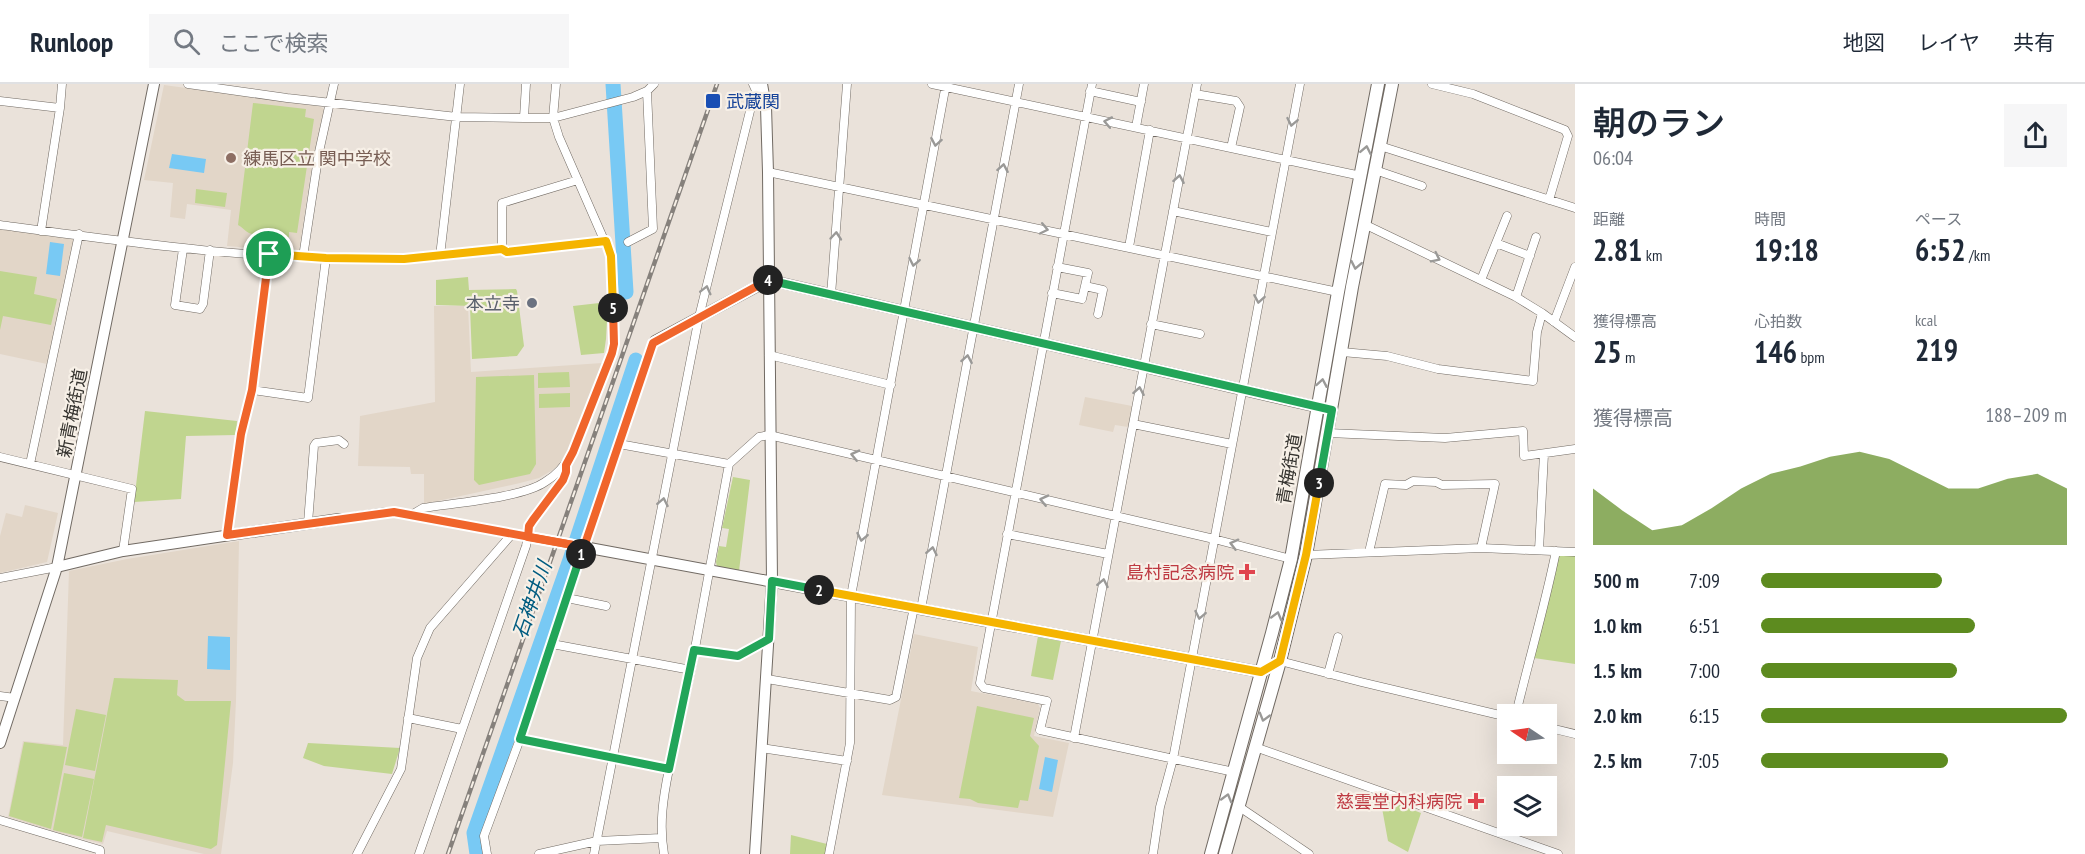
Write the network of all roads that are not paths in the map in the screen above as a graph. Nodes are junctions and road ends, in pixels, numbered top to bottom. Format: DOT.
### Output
graph roads {
  1 [pos="62,84"];
  2 [pos="154,84"];
  3 [pos="188,84"];
  4 [pos="334,84"];
  5 [pos="460,84"];
  6 [pos="526,84"];
  7 [pos="556,84"];
  8 [pos="654,84"];
  9 [pos="753,84"];
  10 [pos="762,84"];
  11 [pos="847,84"];
  12 [pos="932,84"];
  13 [pos="1019,84"];
  14 [pos="1144,84"];
  15 [pos="1197,84"];
  16 [pos="1300,84"];
  17 [pos="1378,84"];
  18 [pos="1392,84"];
  19 [pos="1432,84"];
  20 [pos="946,86"];
  21 [pos="1091,88"];
  22 [pos="647,91"];
  23 [pos="1195,94"];
  24 [pos="763,98"];
  25 [pos="0,101"];
  26 [pos="1015,102"];
  27 [pos="1141,102"];
  28 [pos="330,103"];
  29 [pos="60,108"];
  30 [pos="457,117"];
  31 [pos="1086,117"];
  32 [pos="524,118"];
  33 [pos="553,118"];
  34 [pos="1136,127"];
  35 [pos="1150,130"];
  36 [pos="1186,138"];
  37 [pos="1380,146"];
  38 [pos="1231,148"];
  39 [pos="1285,159"];
  40 [pos="1376,170"];
  41 [pos="768,172"];
  42 [pos="1361,176"];
  43 [pos="578,180"];
  44 [pos="840,186"];
  45 [pos="1422,186"];
  46 [pos="1549,200"];
  47 [pos="925,205"];
  48 [pos="1575,208"];
  49 [pos="1173,211"];
  50 [pos="1507,216"];
  51 [pos="994,219"];
  52 [pos="1364,224"];
  53 [pos="0,225"];
  54 [pos="41,231"];
  55 [pos="1272,232"];
  56 [pos="79,234"];
  57 [pos="1063,234"];
  58 [pos="1536,237"];
  59 [pos="606,241"];
  60 [pos="123,242"];
  61 [pos="628,242"];
  62 [pos="1496,243"];
  63 [pos="1129,247"];
  64 [pos="183,249"];
  65 [pos="502,249"];
  66 [pos="210,250"];
  67 [pos="269,254"];
  68 [pos="1165,255"];
  69 [pos="440,256"];
  70 [pos="1530,256"];
  71 [pos="303,257"];
  72 [pos="326,258"];
  73 [pos="1057,267"];
  74 [pos="1575,267"];
  75 [pos="1263,276"];
  76 [pos="769,280"];
  77 [pos="1481,280"];
  78 [pos="1085,286"];
  79 [pos="1338,292"];
  80 [pos="1052,293"];
  81 [pos="831,294"];
  82 [pos="1516,297"];
  83 [pos="904,312"];
  84 [pos="1542,313"];
  85 [pos="1098,314"];
  86 [pos="699,317"];
  87 [pos="1554,322"];
  88 [pos="1151,324"];
  89 [pos="973,327"];
  90 [pos="1200,334"];
  91 [pos="1575,337"];
  92 [pos="656,340"];
  93 [pos="1043,344"];
  94 [pos="1342,352"];
  95 [pos="769,356"];
  96 [pos="1143,366"];
  97 [pos="891,384"];
  98 [pos="252,390"];
  99 [pos="1242,390"];
  100 [pos="1318,407"];
  101 [pos="1332,410"];
  102 [pos="1133,424"];
  103 [pos="1328,433"];
  104 [pos="770,435"];
  105 [pos="344,444"];
  106 [pos="619,444"];
  107 [pos="1232,444"];
  108 [pos="1575,450"];
  109 [pos="672,454"];
  110 [pos="1544,454"];
  111 [pos="0,457"];
  112 [pos="876,460"];
  113 [pos="30,464"];
  114 [pos="729,464"];
  115 [pos="566,465"];
  116 [pos="76,475"];
  117 [pos="946,477"];
  118 [pos="1015,493"];
  119 [pos="413,514"];
  120 [pos="1115,517"];
  121 [pos="339,519"];
  122 [pos="308,523"];
  123 [pos="512,534"];
  124 [pos="1007,534"];
  125 [pos="227,535"];
  126 [pos="528,537"];
  127 [pos="1214,539"];
  128 [pos="582,547"];
  129 [pos="1481,548"];
  130 [pos="1539,550"];
  131 [pos="123,551"];
  132 [pos="1556,551"];
  133 [pos="1369,552"];
  134 [pos="1575,552"];
  135 [pos="1108,554"];
  136 [pos="1306,555"];
  137 [pos="1291,559"];
  138 [pos="652,560"];
  139 [pos="57,567"];
  140 [pos="709,570"];
  141 [pos="0,578"];
  142 [pos="772,581"];
  143 [pos="851,596"];
  144 [pos="567,598"];
  145 [pos="606,606"];
  146 [pos="917,608"];
  147 [pos="991,622"];
  148 [pos="1338,637"];
  149 [pos="769,639"];
  150 [pos="1092,640"];
  151 [pos="552,644"];
  152 [pos="694,650"];
  153 [pos="632,659"];
  154 [pos="1192,659"];
  155 [pos="1280,661"];
  156 [pos="691,669"];
  157 [pos="1261,672"];
  158 [pos="1328,674"];
  159 [pos="767,679"];
  160 [pos="850,692"];
  161 [pos="0,696"];
  162 [pos="15,698"];
  163 [pos="1518,704"];
  164 [pos="1497,714"];
  165 [pos="408,718"];
  166 [pos="462,729"];
  167 [pos="1557,730"];
  168 [pos="1575,734"];
  169 [pos="1074,738"];
  170 [pos="520,739"];
  171 [pos="0,743"];
  172 [pos="1255,747"];
  173 [pos="761,748"];
  174 [pos="613,758"];
  175 [pos="1173,759"];
  176 [pos="847,761"];
  177 [pos="669,769"];
  178 [pos="1234,772"];
  179 [pos="1238,806"];
  180 [pos="0,820"];
  181 [pos="661,838"];
  182 [pos="597,841"];
  183 [pos="100,854"];
  184 [pos="357,854"];
  185 [pos="419,854"];
  186 [pos="486,854"];
  187 [pos="539,854"];
  188 [pos="594,854"];
  189 [pos="664,854"];
  190 [pos="755,854"];
  191 [pos="829,854"];
  192 [pos="1153,854"];
  193 [pos="1211,854"];
  194 [pos="1225,854"];
  195 [pos="1309,854"];
  196 [pos="1558,854"];
  1 -- 29 [label="street"];
  2 -- 60 [label="street, 新青梅街道"];
  3 -- 28 [label="street"];
  4 -- 28 [label="street"];
  5 -- 30 [label="street"];
  6 -- 32 [label="street"];
  7 -- 33 [label="street"];
  8 -- 22 [label="street"];
  9 -- 24 [label="street"];
  10 -- 24 [label="street"];
  11 -- 44 [label="street"];
  12 -- 20 [label="street"];
  13 -- 26 [label="street"];
  14 -- 27 [label="street"];
  15 -- 23 [label="street"];
  16 -- 39 [label="street, one-way"];
  42 -- 17 [label="main road, 青梅街道, one-way"];
  18 -- 37 [label="main road, 青梅街道"];
  19 -- 46 [label="street"];
  20 -- 26 [label="street"];
  20 -- 47 [label="street, one-way"];
  21 -- 27 [label="street"];
  21 -- 31 [label="street"];
  22 -- 33 [label="street"];
  22 -- 61 [label="street"];
  23 -- 36 [label="street"];
  23 -- 38 [label="street"];
  24 -- 41 [label="street"];
  86 -- 24 [label="street, one-way"];
  25 -- 29 [label="street"];
  26 -- 31 [label="street"];
  51 -- 26 [label="street, one-way"];
  27 -- 34 [label="street"];
  28 -- 30 [label="street"];
  28 -- 71 [label="street"];
  29 -- 54 [label="street"];
  30 -- 32 [label="street"];
  30 -- 69 [label="street"];
  34 -- 31 [label="street, one-way"];
  31 -- 57 [label="street"];
  32 -- 33 [label="street"];
  33 -- 43 [label="street"];
  34 -- 35 [label="street"];
  35 -- 36 [label="street"];
  35 -- 63 [label="street"];
  36 -- 38 [label="street"];
  49 -- 36 [label="street, one-way"];
  37 -- 40 [label="main road, 青梅街道"];
  37 -- 46 [label="street"];
  38 -- 39 [label="street"];
  39 -- 42 [label="street"];
  39 -- 55 [label="street"];
  40 -- 45 [label="street"];
  40 -- 52 [label="main road, 青梅街道"];
  41 -- 44 [label="street"];
  41 -- 76 [label="street"];
  42 -- 79 [label="main road, 青梅街道"];
  43 -- 59 [label="street"];
  43 -- 65 [label="street"];
  44 -- 47 [label="street"];
  81 -- 44 [label="street, one-way"];
  46 -- 48 [label="street"];
  47 -- 51 [label="street"];
  47 -- 83 [label="street, one-way"];
  49 -- 55 [label="street"];
  49 -- 68 [label="street"];
  50 -- 62 [label="street"];
  51 -- 57 [label="street, one-way"];
  51 -- 89 [label="street"];
  52 -- 77 [label="street, one-way"];
  52 -- 94 [label="main road, 青梅街道, one-way"];
  53 -- 54 [label="street"];
  54 -- 56 [label="street"];
  55 -- 75 [label="street"];
  56 -- 60 [label="street"];
  56 -- 113 [label="street"];
  57 -- 63 [label="street"];
  57 -- 73 [label="street"];
  58 -- 70 [label="street"];
  59 -- 65 [label="street"];
  59 -- 115 [label="street"];
  60 -- 64 [label="street"];
  60 -- 116 [label="street, 新青梅街道"];
  62 -- 70 [label="street"];
  62 -- 77 [label="street"];
  63 -- 68 [label="street"];
  64 -- 66 [label="street"];
  64 -- 66 [label="street"];
  65 -- 69 [label="street"];
  66 -- 67 [label="street"];
  67 -- 71 [label="street"];
  67 -- 98 [label="street"];
  68 -- 75 [label="street"];
  68 -- 88 [label="street"];
  69 -- 72 [label="street"];
  70 -- 82 [label="street"];
  71 -- 72 [label="street"];
  72 -- 98 [label="street"];
  73 -- 78 [label="street"];
  73 -- 80 [label="street"];
  74 -- 87 [label="street"];
  75 -- 79 [label="street"];
  75 -- 99 [label="street, one-way"];
  76 -- 81 [label="street"];
  76 -- 86 [label="street"];
  76 -- 95 [label="street"];
  77 -- 82 [label="street"];
  78 -- 80 [label="street"];
  78 -- 85 [label="street"];
  100 -- 79 [label="main road, 青梅街道, one-way"];
  80 -- 93 [label="street"];
  81 -- 83 [label="street"];
  82 -- 84 [label="street"];
  83 -- 89 [label="street"];
  83 -- 97 [label="street"];
  84 -- 87 [label="street"];
  84 -- 94 [label="street"];
  86 -- 92 [label="street"];
  86 -- 109 [label="street"];
  87 -- 91 [label="street"];
  88 -- 90 [label="street"];
  88 -- 96 [label="street"];
  89 -- 93 [label="street"];
  117 -- 89 [label="street, one-way"];
  92 -- 106 [label="street"];
  93 -- 96 [label="street"];
  93 -- 118 [label="street"];
  94 -- 101 [label="main road, 青梅街道"];
  95 -- 97 [label="street"];
  95 -- 104 [label="street"];
  96 -- 99 [label="street"];
  102 -- 96 [label="street, one-way"];
  97 -- 112 [label="street"];
  98 -- 125 [label="street"];
  99 -- 100 [label="street"];
  99 -- 107 [label="street"];
  100 -- 101 [label="street"];
  100 -- 137 [label="main road, 青梅街道"];
  101 -- 103 [label="main road, 青梅街道"];
  102 -- 107 [label="street"];
  102 -- 120 [label="street"];
  103 -- 110 [label="street"];
  103 -- 136 [label="main road, 青梅街道"];
  112 -- 104 [label="street, one-way"];
  104 -- 114 [label="street"];
  104 -- 142 [label="street"];
  105 -- 122 [label="street"];
  106 -- 109 [label="street"];
  106 -- 128 [label="street"];
  107 -- 127 [label="street"];
  108 -- 110 [label="street"];
  109 -- 114 [label="street"];
  138 -- 109 [label="street, one-way"];
  110 -- 130 [label="street"];
  111 -- 113 [label="street"];
  112 -- 117 [label="street"];
  112 -- 143 [label="street, one-way"];
  113 -- 116 [label="street"];
  114 -- 140 [label="street"];
  115 -- 119 [label="street"];
  115 -- 126 [label="street"];
  116 -- 131 [label="street"];
  116 -- 139 [label="street, 新青梅街道"];
  117 -- 118 [label="street"];
  146 -- 117 [label="street, one-way"];
  120 -- 118 [label="street, one-way"];
  118 -- 124 [label="street"];
  119 -- 121 [label="street"];
  119 -- 123 [label="street"];
  120 -- 127 [label="street"];
  120 -- 135 [label="street"];
  121 -- 122 [label="street"];
  122 -- 125 [label="street"];
  123 -- 126 [label="street"];
  123 -- 165 [label="street"];
  124 -- 135 [label="street"];
  124 -- 147 [label="street"];
  125 -- 131 [label="street"];
  126 -- 128 [label="street"];
  126 -- 166 [label="street"];
  137 -- 127 [label="street, one-way"];
  127 -- 154 [label="street, one-way"];
  128 -- 138 [label="street"];
  128 -- 144 [label="street"];
  129 -- 130 [label="street"];
  129 -- 133 [label="street"];
  129 -- 133 [label="street"];
  130 -- 132 [label="street"];
  131 -- 139 [label="street"];
  132 -- 134 [label="street"];
  132 -- 163 [label="street"];
  133 -- 136 [label="street"];
  150 -- 135 [label="street, one-way"];
  136 -- 155 [label="main road, 青梅街道"];
  157 -- 137 [label="main road, 青梅街道, one-way"];
  138 -- 140 [label="street"];
  138 -- 153 [label="street"];
  139 -- 141 [label="street"];
  139 -- 162 [label="street, 新青梅街道"];
  140 -- 142 [label="street"];
  140 -- 152 [label="street"];
  142 -- 143 [label="street"];
  142 -- 149 [label="street"];
  143 -- 146 [label="street"];
  143 -- 160 [label="street"];
  144 -- 145 [label="street"];
  144 -- 151 [label="street"];
  146 -- 147 [label="street"];
  146 -- 160 [label="street"];
  147 -- 150 [label="street"];
  147 -- 169 [label="street"];
  148 -- 158 [label="street"];
  149 -- 152 [label="street"];
  149 -- 159 [label="street"];
  150 -- 154 [label="street"];
  150 -- 169 [label="street"];
  151 -- 153 [label="street"];
  151 -- 170 [label="street"];
  152 -- 156 [label="street"];
  153 -- 156 [label="street"];
  153 -- 174 [label="street"];
  154 -- 157 [label="street"];
  154 -- 175 [label="street"];
  155 -- 157 [label="street"];
  155 -- 158 [label="street"];
  155 -- 172 [label="main road, 青梅街道, one-way"];
  156 -- 177 [label="street"];
  157 -- 178 [label="main road, 青梅街道"];
  158 -- 164 [label="street"];
  159 -- 160 [label="street"];
  159 -- 173 [label="street"];
  160 -- 176 [label="street"];
  161 -- 162 [label="street"];
  162 -- 171 [label="street, 新青梅街道"];
  165 -- 166 [label="street"];
  165 -- 184 [label="street"];
  166 -- 185 [label="street"];
  167 -- 168 [label="street"];
  169 -- 175 [label="street"];
  170 -- 174 [label="street"];
  170 -- 186 [label="street"];
  172 -- 179 [label="main road, 青梅街道"];
  172 -- 196 [label="street"];
  173 -- 176 [label="street"];
  173 -- 190 [label="street"];
  174 -- 177 [label="street"];
  174 -- 182 [label="street"];
  175 -- 178 [label="street"];
  175 -- 192 [label="street"];
  176 -- 191 [label="street"];
  177 -- 181 [label="street"];
  193 -- 178 [label="main road, 青梅街道, one-way"];
  179 -- 194 [label="main road, 青梅街道"];
  179 -- 195 [label="street"];
  180 -- 183 [label="street"];
  181 -- 182 [label="street"];
  181 -- 189 [label="street"];
  182 -- 187 [label="street"];
  182 -- 188 [label="street"];
}
